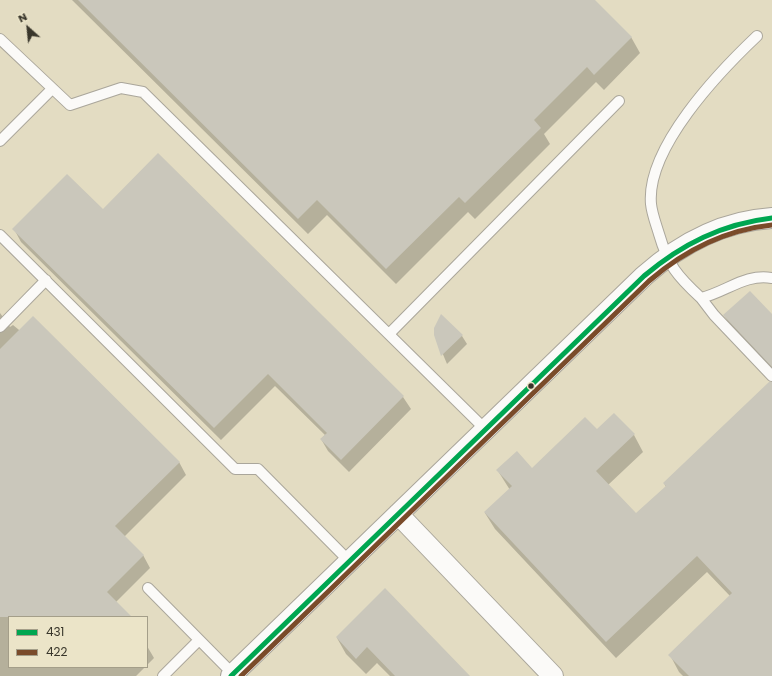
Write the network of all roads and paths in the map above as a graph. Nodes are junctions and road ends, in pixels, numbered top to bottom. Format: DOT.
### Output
graph roads {
  1 [pos="757,36"];
  2 [pos="0,39"];
  3 [pos="52,89"];
  4 [pos="619,101"];
  5 [pos="0,141"];
  6 [pos="772,218"];
  7 [pos="0,234"];
  8 [pos="666,257"];
  9 [pos="772,278"];
  10 [pos="46,280"];
  11 [pos="701,298"];
  12 [pos="0,327"];
  13 [pos="389,334"];
  14 [pos="772,376"];
  15 [pos="486,430"];
  16 [pos="398,514"];
  17 [pos="349,561"];
  18 [pos="148,588"];
  19 [pos="199,640"];
  20 [pos="232,675"];
  21 [pos="163,676"];
  22 [pos="553,676"];
  1 -- 8 [label="lane"];
  2 -- 3 [label="lane"];
  3 -- 5 [label="lane"];
  3 -- 13 [label="lane"];
  4 -- 13 [label="lane"];
  6 -- 8 [label="street"];
  7 -- 10 [label="lane"];
  8 -- 11 [label="lane"];
  8 -- 15 [label="street"];
  9 -- 11 [label="lane"];
  10 -- 12 [label="lane"];
  10 -- 17 [label="lane"];
  11 -- 14 [label="lane"];
  13 -- 15 [label="lane"];
  15 -- 16 [label="street"];
  16 -- 17 [label="street"];
  16 -- 22 [label="street"];
  17 -- 20 [label="street"];
  18 -- 19 [label="lane"];
  19 -- 20 [label="lane"];
  19 -- 21 [label="lane"];
}
